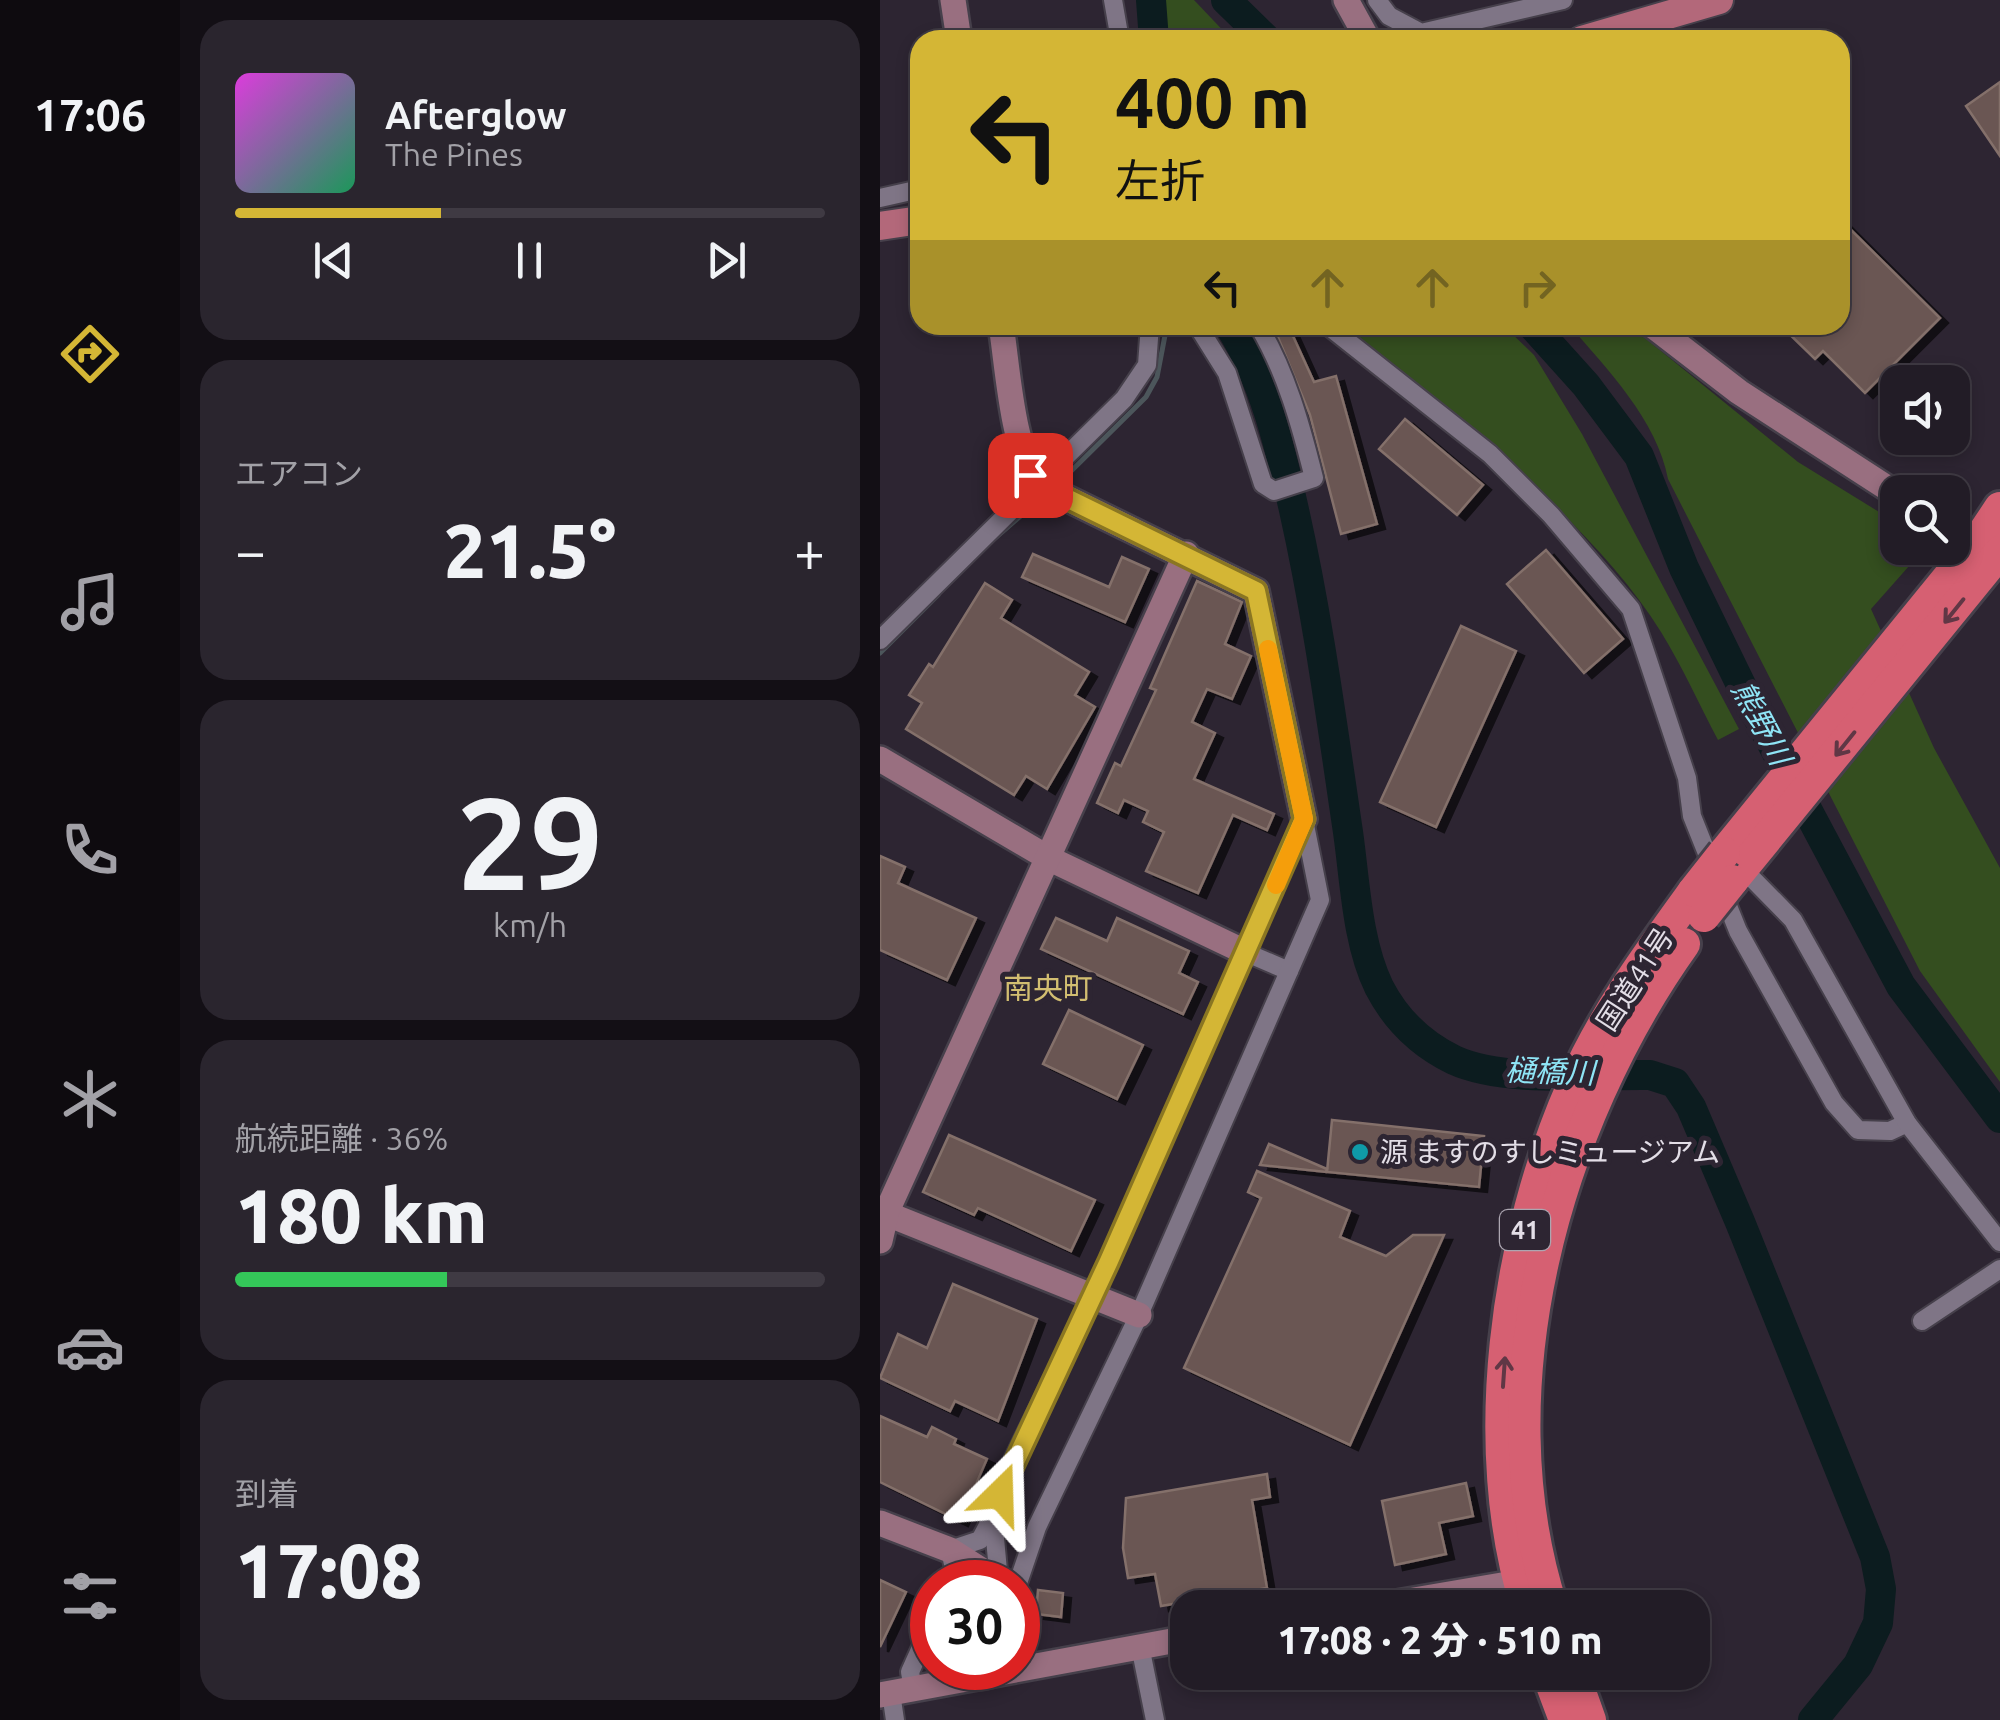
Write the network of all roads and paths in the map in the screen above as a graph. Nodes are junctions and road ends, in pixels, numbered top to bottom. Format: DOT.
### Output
graph roads {
  1 [pos="953,0"];
  2 [pos="1114,0"];
  3 [pos="1346,0"];
  4 [pos="1377,0"];
  5 [pos="1563,0"];
  6 [pos="1719,0"];
  7 [pos="958,30"];
  8 [pos="1118,30"];
  9 [pos="1362,30"];
  10 [pos="1415,30"];
  11 [pos="1434,30"];
  12 [pos="1616,30"];
  13 [pos="910,191"];
  14 [pos="880,198"];
  15 [pos="910,222"];
  16 [pos="880,226"];
  17 [pos="1003,335"];
  18 [pos="1150,335"];
  19 [pos="1203,335"];
  20 [pos="1264,335"];
  21 [pos="1340,335"];
  22 [pos="1665,335"];
  23 [pos="1880,482"];
  24 [pos="1040,485"];
  25 [pos="2000,508"];
  26 [pos="1985,548"];
  27 [pos="1186,554"];
  28 [pos="880,640"];
  29 [pos="880,759"];
  30 [pos="1304,819"];
  31 [pos="1050,859"];
  32 [pos="1733,867"];
  33 [pos="1247,952"];
  34 [pos="1289,970"];
  35 [pos="1908,1122"];
  36 [pos="884,1211"];
  37 [pos="880,1241"];
  38 [pos="2000,1242"];
  39 [pos="2000,1268"];
  40 [pos="1094,1295"];
  41 [pos="1139,1315"];
  42 [pos="1922,1321"];
  43 [pos="993,1516"];
  44 [pos="880,1523"];
  45 [pos="950,1550"];
  46 [pos="952,1560"];
  47 [pos="967,1560"];
  48 [pos="1001,1560"];
  49 [pos="1017,1560"];
  50 [pos="1534,1590"];
  51 [pos="1170,1641"];
  52 [pos="1140,1646"];
  53 [pos="1040,1663"];
  54 [pos="1554,1690"];
  55 [pos="1579,1690"];
  56 [pos="895,1692"];
  57 [pos="895,1720"];
  58 [pos="1155,1720"];
  59 [pos="1565,1720"];
  60 [pos="1590,1720"];
  1 -- 7 [label="street"];
  2 -- 8 [label="street"];
  3 -- 9 [label="street"];
  4 -- 10 [label="street"];
  5 -- 11 [label="street"];
  6 -- 12 [label="main road"];
  13 -- 14 [label="street"];
  15 -- 16 [label="main road"];
  17 -- 24 [label="street"];
  18 -- 24 [label="street"];
  19 -- 20 [label="street"];
  21 -- 35 [label="street"];
  22 -- 23 [label="street"];
  24 -- 27 [label="street"];
  24 -- 28 [label="street"];
  25 -- 26 [label="highway, 国道41号 / 41"];
  26 -- 32 [label="highway, 国道41号 / 41"];
  27 -- 30 [label="street"];
  27 -- 31 [label="street"];
  29 -- 31 [label="street"];
  30 -- 33 [label="street"];
  30 -- 34 [label="street"];
  31 -- 33 [label="street"];
  31 -- 36 [label="street"];
  32 -- 35 [label="street"];
  32 -- 50 [label="highway, 国道41号 / 41, bridge"];
  33 -- 34 [label="street"];
  33 -- 40 [label="street"];
  34 -- 41 [label="street"];
  35 -- 38 [label="street"];
  36 -- 37 [label="street"];
  36 -- 40 [label="street"];
  39 -- 42 [label="street"];
  40 -- 41 [label="street"];
  40 -- 43 [label="street"];
  41 -- 49 [label="street"];
  43 -- 45 [label="street"];
  43 -- 48 [label="street"];
  44 -- 45 [label="street"];
  45 -- 46 [label="street"];
  45 -- 47 [label="street"];
  51 -- 52 [label="street"];
  52 -- 53 [label="street"];
  52 -- 58 [label="street"];
  54 -- 59 [label="highway"];
  55 -- 60 [label="highway"];
  56 -- 57 [label="street"];
}
